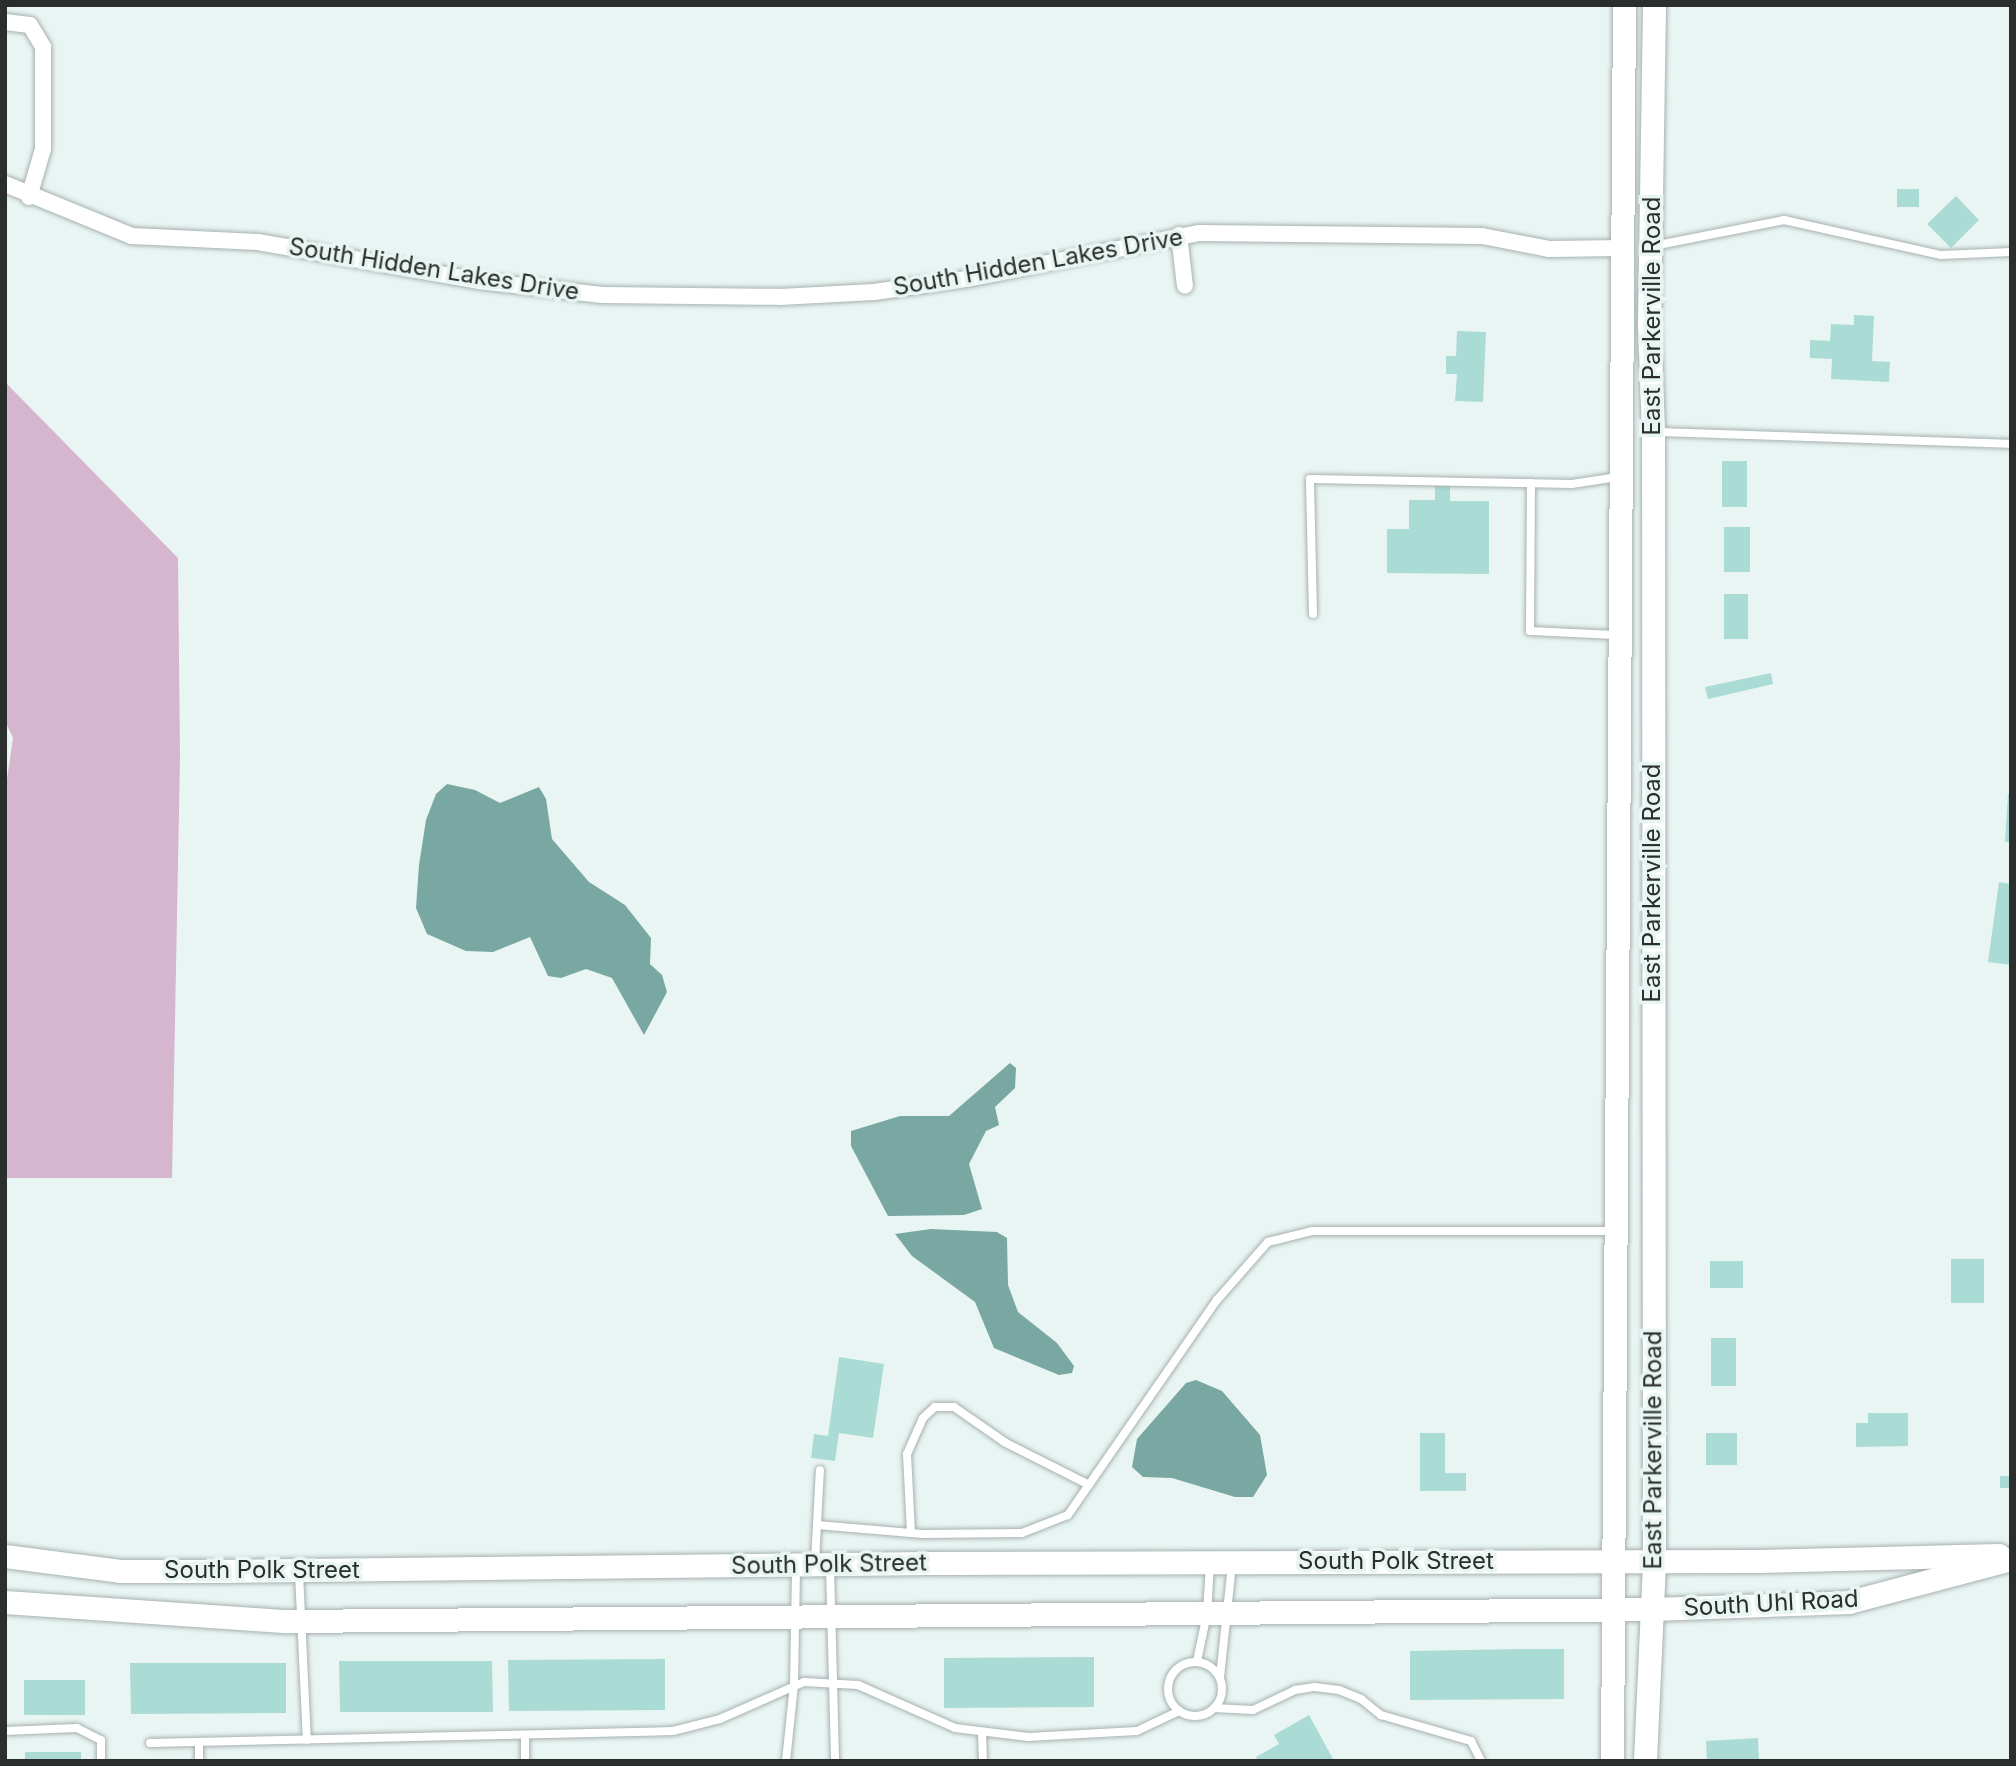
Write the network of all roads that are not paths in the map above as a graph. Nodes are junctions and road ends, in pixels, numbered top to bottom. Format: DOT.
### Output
graph roads {
  1 [pos="1624,5"];
  2 [pos="1654,5"];
  3 [pos="5,22"];
  4 [pos="5,184"];
  5 [pos="29,197"];
  6 [pos="1179,235"];
  7 [pos="1650,246"];
  8 [pos="1622,248"];
  9 [pos="2011,252"];
  10 [pos="1185,286"];
  11 [pos="1653,432"];
  12 [pos="2011,444"];
  13 [pos="1620,476"];
  14 [pos="1653,476"];
  15 [pos="1531,483"];
  16 [pos="1313,614"];
  17 [pos="1619,636"];
  18 [pos="1617,865"];
  19 [pos="1652,867"];
  20 [pos="1615,1231"];
  21 [pos="820,1470"];
  22 [pos="1089,1485"];
  23 [pos="817,1525"];
  24 [pos="911,1533"];
  25 [pos="5,1556"];
  26 [pos="2011,1557"];
  27 [pos="1221,1561"];
  28 [pos="1612,1561"];
  29 [pos="1654,1561"];
  30 [pos="814,1564"];
  31 [pos="299,1570"];
  32 [pos="5,1602"];
  33 [pos="1652,1609"];
  34 [pos="1612,1610"];
  35 [pos="1218,1614"];
  36 [pos="795,1617"];
  37 [pos="830,1617"];
  38 [pos="301,1621"];
  39 [pos="1198,1661"];
  40 [pos="1220,1677"];
  41 [pos="833,1682"];
  42 [pos="794,1685"];
  43 [pos="1214,1709"];
  44 [pos="1179,1710"];
  45 [pos="5,1731"];
  46 [pos="982,1732"];
  47 [pos="525,1735"];
  48 [pos="307,1740"];
  49 [pos="199,1742"];
  50 [pos="150,1743"];
  51 [pos="101,1761"];
  52 [pos="199,1761"];
  53 [pos="525,1761"];
  54 [pos="786,1761"];
  55 [pos="835,1761"];
  56 [pos="983,1761"];
  57 [pos="1481,1761"];
  58 [pos="1612,1761"];
  59 [pos="1645,1761"];
  1 -- 8 [label="main road, East Parkerville Road"];
  2 -- 7 [label="main road, East Parkerville Road"];
  3 -- 5 [label="street"];
  4 -- 5 [label="street, South Hidden Lakes Drive"];
  5 -- 6 [label="street, South Hidden Lakes Drive"];
  6 -- 8 [label="street, South Hidden Lakes Drive"];
  6 -- 10 [label="street"];
  7 -- 8 [label="main road"];
  7 -- 9 [label="lane"];
  7 -- 11 [label="main road, East Parkerville Road"];
  8 -- 13 [label="main road, East Parkerville Road"];
  11 -- 12 [label="lane"];
  11 -- 14 [label="main road, East Parkerville Road"];
  13 -- 14 [label="main road"];
  13 -- 15 [label="lane"];
  13 -- 17 [label="main road, East Parkerville Road"];
  14 -- 19 [label="main road, East Parkerville Road"];
  15 -- 16 [label="lane"];
  15 -- 17 [label="lane"];
  17 -- 18 [label="main road, East Parkerville Road"];
  18 -- 19 [label="main road"];
  18 -- 20 [label="main road, East Parkerville Road"];
  19 -- 29 [label="main road, East Parkerville Road"];
  20 -- 22 [label="lane"];
  20 -- 28 [label="main road, East Parkerville Road"];
  21 -- 23 [label="lane"];
  22 -- 24 [label="lane"];
  22 -- 24 [label="lane"];
  23 -- 24 [label="lane"];
  23 -- 30 [label="lane"];
  25 -- 31 [label="main road, South Polk Street"];
  26 -- 29 [label="main road, South Uhl Road"];
  26 -- 33 [label="main road, South Uhl Road"];
  27 -- 28 [label="main road, South Polk Street"];
  27 -- 30 [label="main road, South Polk Street"];
  27 -- 35 [label="lane"];
  27 -- 35 [label="lane"];
  28 -- 29 [label="main road, South Polk Street"];
  28 -- 34 [label="main road, East Parkerville Road"];
  29 -- 33 [label="main road, East Parkerville Road"];
  30 -- 31 [label="main road, South Polk Street"];
  30 -- 36 [label="lane"];
  30 -- 37 [label="lane"];
  31 -- 38 [label="lane"];
  32 -- 38 [label="main road, South Polk Street"];
  33 -- 34 [label="main road, South Polk Street"];
  33 -- 59 [label="main road, East Parkerville Road"];
  34 -- 35 [label="main road, South Polk Street"];
  34 -- 58 [label="main road, East Parkerville Road"];
  35 -- 37 [label="main road, South Polk Street"];
  35 -- 39 [label="lane"];
  35 -- 40 [label="lane"];
  36 -- 37 [label="main road, South Polk Street"];
  36 -- 38 [label="main road, South Polk Street"];
  36 -- 42 [label="lane"];
  37 -- 41 [label="lane"];
  38 -- 48 [label="lane"];
  39 -- 40 [label="lane"];
  39 -- 44 [label="lane"];
  40 -- 43 [label="lane"];
  41 -- 42 [label="lane"];
  41 -- 46 [label="lane"];
  41 -- 55 [label="lane"];
  42 -- 47 [label="lane"];
  42 -- 54 [label="lane"];
  43 -- 44 [label="lane"];
  43 -- 57 [label="lane"];
  44 -- 46 [label="lane"];
  45 -- 51 [label="lane"];
  46 -- 56 [label="lane"];
  47 -- 48 [label="lane"];
  47 -- 53 [label="lane"];
  48 -- 49 [label="lane"];
  49 -- 50 [label="lane"];
  49 -- 52 [label="lane"];
}
